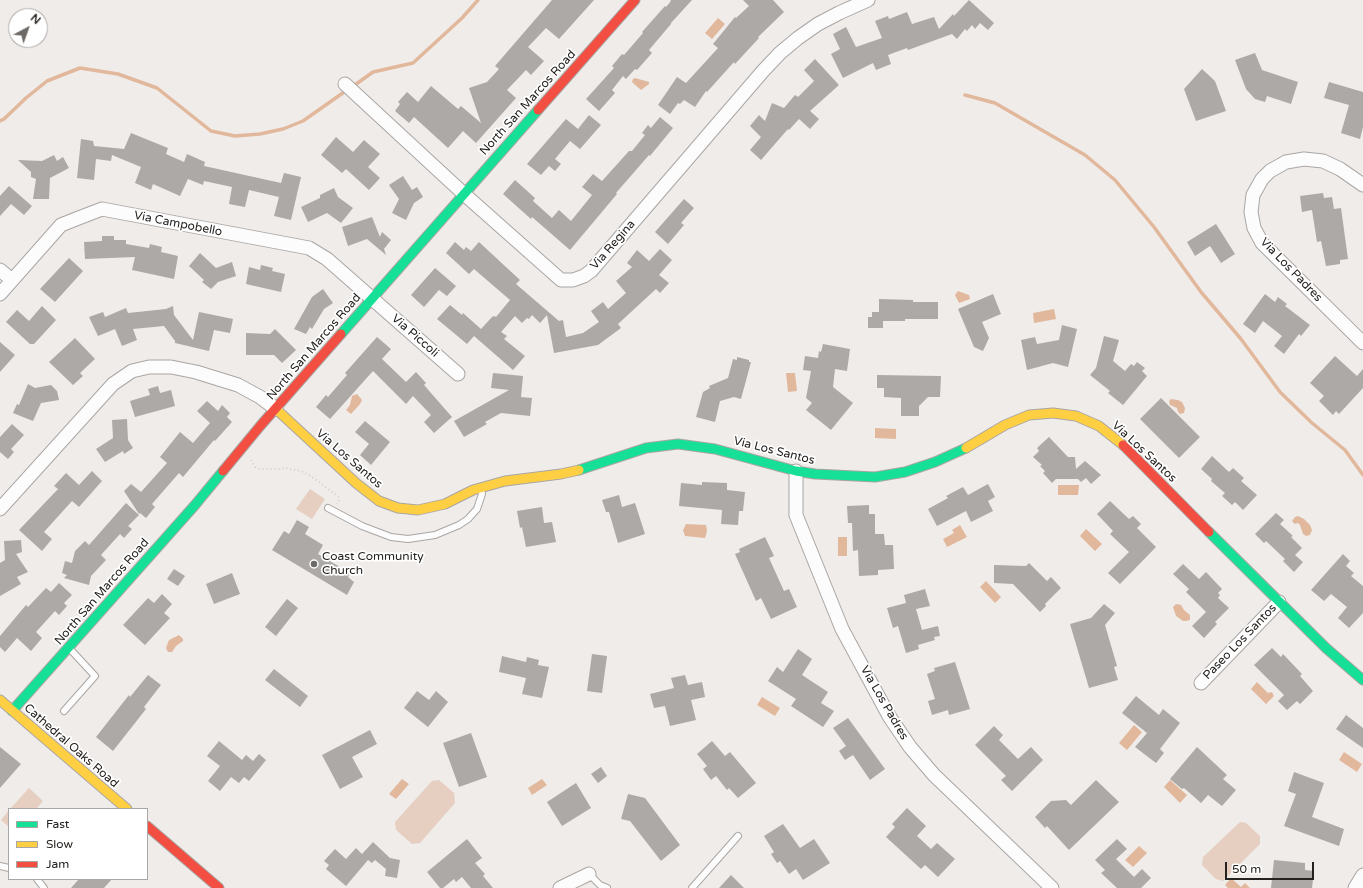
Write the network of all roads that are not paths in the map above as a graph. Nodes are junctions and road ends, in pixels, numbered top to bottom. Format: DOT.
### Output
graph roads {
  1 [pos="635,0"];
  2 [pos="868,0"];
  3 [pos="345,84"];
  4 [pos="1363,185"];
  5 [pos="464,194"];
  6 [pos="0,270"];
  7 [pos="12,280"];
  8 [pos="0,294"];
  9 [pos="372,298"];
  10 [pos="1363,342"];
  11 [pos="458,374"];
  12 [pos="276,410"];
  13 [pos="796,471"];
  14 [pos="480,488"];
  15 [pos="328,508"];
  16 [pos="0,509"];
  17 [pos="1278,602"];
  18 [pos="68,648"];
  19 [pos="1363,680"];
  20 [pos="1201,682"];
  21 [pos="0,700"];
  22 [pos="12,711"];
  23 [pos="64,711"];
  24 [pos="126,808"];
  25 [pos="148,827"];
  26 [pos="738,836"];
  27 [pos="589,874"];
  28 [pos="1363,875"];
  29 [pos="38,880"];
  30 [pos="44,888"];
  31 [pos="219,888"];
  32 [pos="560,888"];
  33 [pos="607,888"];
  34 [pos="692,888"];
  35 [pos="1052,888"];
  36 [pos="1355,888"];
  1 -- 5 [label="street, North San Marcos Road"];
  2 -- 5 [label="street, Via Regina"];
  3 -- 5 [label="street, Via Regina"];
  4 -- 10 [label="street, Via Los Padres"];
  5 -- 9 [label="street, North San Marcos Road"];
  6 -- 7 [label="street"];
  7 -- 8 [label="street, Via Campobello"];
  7 -- 9 [label="street, Via Campobello"];
  9 -- 11 [label="street, Via Piccoli"];
  9 -- 12 [label="street, North San Marcos Road"];
  12 -- 14 [label="street, Via Los Santos"];
  12 -- 16 [label="street"];
  12 -- 18 [label="street, North San Marcos Road"];
  13 -- 14 [label="street, Via Los Santos"];
  13 -- 17 [label="street, Via Los Santos"];
  13 -- 35 [label="street, Via Los Padres"];
  14 -- 15 [label="lane"];
  17 -- 19 [label="street, Via Los Santos"];
  17 -- 20 [label="street, Paseo Los Santos"];
  18 -- 22 [label="street, North San Marcos Road"];
  18 -- 23 [label="lane"];
  21 -- 22 [label="street, Cathedral Oaks Road"];
  22 -- 24 [label="street, Cathedral Oaks Road"];
  25 -- 31 [label="street"];
  26 -- 34 [label="lane"];
  27 -- 32 [label="street"];
  27 -- 33 [label="lane"];
  28 -- 36 [label="street"];
  29 -- 30 [label="lane"];
}
